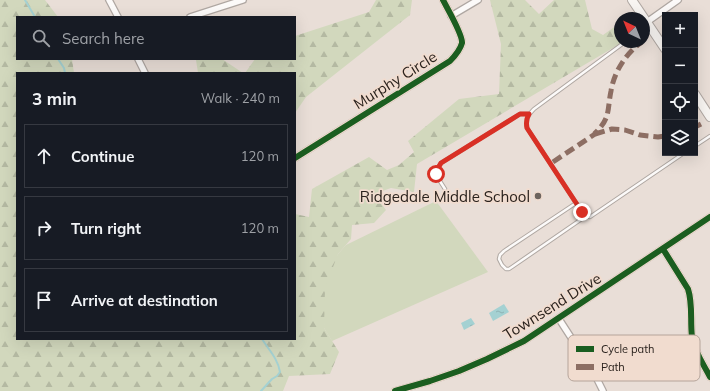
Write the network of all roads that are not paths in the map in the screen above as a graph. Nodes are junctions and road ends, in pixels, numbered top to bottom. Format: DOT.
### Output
graph roads {
  1 [pos="109,0"];
  2 [pos="244,0"];
  3 [pos="443,0"];
  4 [pos="478,0"];
  5 [pos="632,0"];
  6 [pos="678,0"];
  7 [pos="639,12"];
  8 [pos="117,16"];
  9 [pos="193,16"];
  10 [pos="451,16"];
  11 [pos="650,23"];
  12 [pos="650,29"];
  13 [pos="617,48"];
  14 [pos="664,48"];
  15 [pos="138,60"];
  16 [pos="144,72"];
  17 [pos="698,98"];
  18 [pos="709,113"];
  19 [pos="529,114"];
  20 [pos="710,136"];
  21 [pos="698,144"];
  22 [pos="680,156"];
  23 [pos="296,157"];
  24 [pos="445,190"];
  25 [pos="576,204"];
  26 [pos="586,216"];
  27 [pos="710,217"];
  28 [pos="663,249"];
  29 [pos="559,319"];
  30 [pos="569,335"];
  31 [pos="692,335"];
  32 [pos="700,357"];
  33 [pos="710,378"];
  34 [pos="598,381"];
  35 [pos="395,391"];
  36 [pos="604,391"];
  1 -- 8 [label="street"];
  2 -- 9 [label="street"];
  3 -- 10 [label="street, Murphy Circle"];
  4 -- 10 [label="street"];
  5 -- 7 [label="main road"];
  6 -- 11 [label="street"];
  10 -- 23 [label="street, Murphy Circle"];
  12 -- 14 [label="main road"];
  13 -- 19 [label="lane"];
  15 -- 16 [label="street"];
  17 -- 18 [label="main road"];
  19 -- 24 [label="lane"];
  19 -- 25 [label="lane"];
  20 -- 21 [label="lane"];
  22 -- 26 [label="lane"];
  25 -- 26 [label="lane"];
  25 -- 26 [label="lane"];
  27 -- 28 [label="street, Townsend Drive"];
  28 -- 29 [label="street, Townsend Drive"];
  28 -- 31 [label="street"];
  29 -- 30 [label="street"];
  29 -- 35 [label="street, Townsend Drive"];
  32 -- 33 [label="street"];
  34 -- 36 [label="street"];
}
